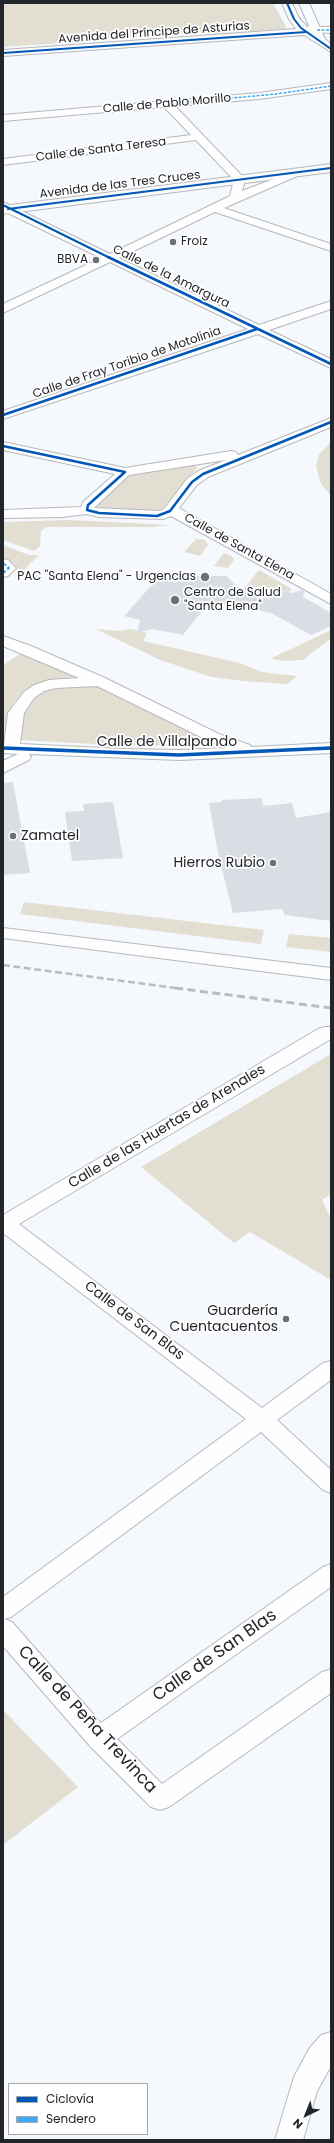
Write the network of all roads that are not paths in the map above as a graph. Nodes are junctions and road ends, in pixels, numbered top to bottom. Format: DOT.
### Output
graph roads {
  1 [pos="287,3"];
  2 [pos="303,4"];
  3 [pos="312,30"];
  4 [pos="331,30"];
  5 [pos="327,46"];
  6 [pos="3,53"];
  7 [pos="331,86"];
  8 [pos="167,104"];
  9 [pos="3,118"];
  10 [pos="198,138"];
  11 [pos="3,162"];
  12 [pos="331,168"];
  13 [pos="299,173"];
  14 [pos="237,190"];
  15 [pos="5,208"];
  16 [pos="214,208"];
  17 [pos="331,248"];
  18 [pos="110,258"];
  19 [pos="331,305"];
  20 [pos="3,309"];
  21 [pos="256,329"];
  22 [pos="331,364"];
  23 [pos="3,415"];
  24 [pos="331,422"];
  25 [pos="3,446"];
  26 [pos="260,450"];
  27 [pos="191,460"];
  28 [pos="125,472"];
  29 [pos="203,474"];
  30 [pos="172,508"];
  31 [pos="87,510"];
  32 [pos="3,514"];
  33 [pos="3,563"];
  34 [pos="3,573"];
  35 [pos="331,600"];
  36 [pos="3,641"];
  37 [pos="105,683"];
  38 [pos="331,748"];
  39 [pos="306,750"];
  40 [pos="13,751"];
  41 [pos="268,752"];
  42 [pos="3,768"];
  43 [pos="3,933"];
  44 [pos="331,974"];
  45 [pos="331,1033"];
  46 [pos="4,1223"];
  47 [pos="331,1369"];
  48 [pos="263,1420"];
  49 [pos="331,1484"];
  50 [pos="331,1574"];
  51 [pos="3,1610"];
  52 [pos="3,1629"];
  53 [pos="331,1679"];
  54 [pos="98,1738"];
  55 [pos="331,2045"];
  56 [pos="289,2140"];
  1 -- 3 [label="main road"];
  2 -- 3 [label="main road"];
  3 -- 4 [label="street"];
  3 -- 5 [label="main road"];
  3 -- 6 [label="main road, Avenida del Príncipe de Asturias"];
  7 -- 8 [label="street, Calle de Pablo Morillo"];
  8 -- 9 [label="street, Calle de Pablo Morillo"];
  8 -- 10 [label="street"];
  10 -- 11 [label="street, Calle de Santa Teresa"];
  10 -- 14 [label="street"];
  12 -- 13 [label="main road, Avenida de las Tres Cruces"];
  13 -- 14 [label="main road, Avenida de las Tres Cruces"];
  13 -- 14 [label="street"];
  14 -- 15 [label="main road, Avenida de las Tres Cruces"];
  14 -- 16 [label="street"];
  15 -- 18 [label="street, Calle de la Amargura"];
  16 -- 17 [label="street"];
  16 -- 18 [label="street"];
  18 -- 20 [label="street"];
  18 -- 21 [label="street, Calle de la Amargura"];
  19 -- 21 [label="street, Calle de Fray Toribio de Motolinia"];
  21 -- 22 [label="street, Calle de la Amargura"];
  21 -- 23 [label="street, Calle de Fray Toribio de Motolinia"];
  24 -- 26 [label="street"];
  25 -- 28 [label="street"];
  26 -- 27 [label="street"];
  26 -- 29 [label="street"];
  27 -- 28 [label="street"];
  27 -- 29 [label="street"];
  28 -- 31 [label="street"];
  29 -- 30 [label="street"];
  30 -- 31 [label="street, Calle de Santa Elena"];
  30 -- 35 [label="street, Calle de Santa Elena"];
  31 -- 32 [label="street, Calle de Santa Elena"];
  33 -- 34 [label="street"];
  36 -- 37 [label="street"];
  37 -- 40 [label="street"];
  37 -- 41 [label="street"];
  38 -- 39 [label="street, Calle de Villalpando"];
  39 -- 40 [label="street, Calle de Villalpando"];
  39 -- 41 [label="street, Calle de Villalpando"];
  40 -- 41 [label="street, Calle de Villalpando"];
  40 -- 42 [label="street"];
  43 -- 44 [label="street"];
  45 -- 46 [label="street, Calle de las Huertas de Arenales"];
  46 -- 48 [label="street, Calle de San Blas"];
  47 -- 48 [label="street"];
  48 -- 49 [label="street, Calle de San Blas"];
  48 -- 51 [label="street"];
  50 -- 54 [label="street, Calle de San Blas"];
  52 -- 54 [label="street, Calle de Peña Trevinca"];
  53 -- 54 [label="street, Calle de Peña Trevinca"];
  55 -- 56 [label="street"];
}
